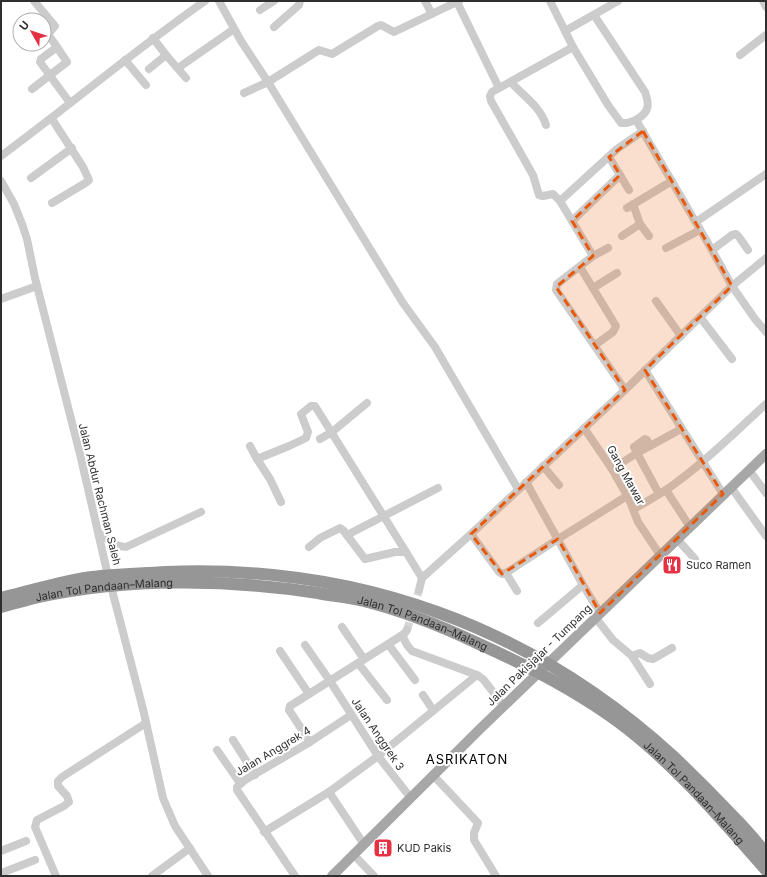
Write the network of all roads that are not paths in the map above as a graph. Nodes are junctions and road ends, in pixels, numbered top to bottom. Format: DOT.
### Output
graph roads {
  1 [pos="34,1"];
  2 [pos="205,1"];
  3 [pos="219,1"];
  4 [pos="274,1"];
  5 [pos="300,1"];
  6 [pos="426,1"];
  7 [pos="458,1"];
  8 [pos="550,1"];
  9 [pos="618,1"];
  10 [pos="763,1"];
  11 [pos="766,7"];
  12 [pos="260,10"];
  13 [pos="432,14"];
  14 [pos="594,15"];
  15 [pos="274,27"];
  16 [pos="234,29"];
  17 [pos="565,31"];
  18 [pos="766,35"];
  19 [pos="153,38"];
  20 [pos="57,46"];
  21 [pos="573,47"];
  22 [pos="166,55"];
  23 [pos="740,55"];
  24 [pos="125,60"];
  25 [pos="178,68"];
  26 [pos="149,69"];
  27 [pos="49,75"];
  28 [pos="186,78"];
  29 [pos="268,82"];
  30 [pos="512,82"];
  31 [pos="146,85"];
  32 [pos="499,88"];
  33 [pos="32,89"];
  34 [pos="244,93"];
  35 [pos="70,103"];
  36 [pos="52,119"];
  37 [pos="636,120"];
  38 [pos="546,125"];
  39 [pos="643,131"];
  40 [pos="72,148"];
  41 [pos="1,156"];
  42 [pos="609,156"];
  43 [pos="620,174"];
  44 [pos="30,178"];
  45 [pos="765,178"];
  46 [pos="1,181"];
  47 [pos="672,181"];
  48 [pos="629,190"];
  49 [pos="560,201"];
  50 [pos="52,203"];
  51 [pos="572,221"];
  52 [pos="696,222"];
  53 [pos="640,224"];
  54 [pos="700,230"];
  55 [pos="622,236"];
  56 [pos="649,236"];
  57 [pos="608,248"];
  58 [pos="666,248"];
  59 [pos="712,250"];
  60 [pos="748,250"];
  61 [pos="593,256"];
  62 [pos="766,258"];
  63 [pos="580,267"];
  64 [pos="617,273"];
  65 [pos="37,286"];
  66 [pos="732,286"];
  67 [pos="593,288"];
  68 [pos="1,299"];
  69 [pos="656,301"];
  70 [pos="700,317"];
  71 [pos="766,332"];
  72 [pos="681,336"];
  73 [pos="595,345"];
  74 [pos="732,359"];
  75 [pos="645,370"];
  76 [pos="625,390"];
  77 [pos="367,403"];
  78 [pos="766,404"];
  79 [pos="584,428"];
  80 [pos="682,429"];
  81 [pos="332,432"];
  82 [pos="320,439"];
  83 [pos="250,446"];
  84 [pos="637,453"];
  85 [pos="766,454"];
  86 [pos="257,459"];
  87 [pos="703,462"];
  88 [pos="543,466"];
  89 [pos="612,469"];
  90 [pos="749,470"];
  91 [pos="526,482"];
  92 [pos="559,485"];
  93 [pos="731,487"];
  94 [pos="438,488"];
  95 [pos="518,489"];
  96 [pos="663,492"];
  97 [pos="766,492"];
  98 [pos="723,494"];
  99 [pos="627,496"];
  100 [pos="281,502"];
  101 [pos="634,509"];
  102 [pos="201,512"];
  103 [pos="384,516"];
  104 [pos="690,527"];
  105 [pos="98,533"];
  106 [pos="470,534"];
  107 [pos="347,535"];
  108 [pos="766,536"];
  109 [pos="558,539"];
  110 [pos="677,539"];
  111 [pos="309,547"];
  112 [pos="406,552"];
  113 [pos="660,555"];
  114 [pos="695,559"];
  115 [pos="506,573"];
  116 [pos="422,578"];
  117 [pos="123,580"];
  118 [pos="85,584"];
  119 [pos="583,585"];
  120 [pos="419,590"];
  121 [pos="517,591"];
  122 [pos="1,598"];
  123 [pos="1,607"];
  124 [pos="597,615"];
  125 [pos="538,623"];
  126 [pos="342,627"];
  127 [pos="388,644"];
  128 [pos="305,645"];
  129 [pos="672,648"];
  130 [pos="280,650"];
  131 [pos="632,656"];
  132 [pos="361,661"];
  133 [pos="477,675"];
  134 [pos="415,680"];
  135 [pos="330,681"];
  136 [pos="566,681"];
  137 [pos="650,684"];
  138 [pos="309,694"];
  139 [pos="423,695"];
  140 [pos="387,700"];
  141 [pos="504,706"];
  142 [pos="433,710"];
  143 [pos="351,715"];
  144 [pos="146,723"];
  145 [pos="233,740"];
  146 [pos="310,742"];
  147 [pos="217,750"];
  148 [pos="378,756"];
  149 [pos="255,775"];
  150 [pos="433,775"];
  151 [pos="240,783"];
  152 [pos="329,792"];
  153 [pos="410,797"];
  154 [pos="264,832"];
  155 [pos="26,841"];
  156 [pos="363,843"];
  157 [pos="190,848"];
  158 [pos="1,851"];
  159 [pos="765,852"];
  160 [pos="353,854"];
  161 [pos="35,860"];
  162 [pos="1,863"];
  163 [pos="766,870"];
  164 [pos="5,874"];
  165 [pos="204,874"];
  166 [pos="56,876"];
  167 [pos="152,876"];
  168 [pos="295,876"];
  169 [pos="332,876"];
  170 [pos="374,876"];
  171 [pos="496,876"];
  1 -- 20 [label="street"];
  2 -- 19 [label="street"];
  3 -- 16 [label="street"];
  4 -- 12 [label="street"];
  5 -- 15 [label="street"];
  6 -- 13 [label="street"];
  7 -- 13 [label="street"];
  7 -- 32 [label="street"];
  8 -- 17 [label="street"];
  9 -- 14 [label="street"];
  10 -- 11 [label="street"];
  13 -- 29 [label="street"];
  14 -- 17 [label="street"];
  14 -- 37 [label="street"];
  16 -- 25 [label="street"];
  16 -- 29 [label="street"];
  17 -- 21 [label="street"];
  18 -- 23 [label="street"];
  19 -- 22 [label="street"];
  19 -- 24 [label="street"];
  20 -- 27 [label="street"];
  20 -- 27 [label="street"];
  21 -- 30 [label="street"];
  21 -- 37 [label="street"];
  22 -- 25 [label="street"];
  22 -- 26 [label="street"];
  24 -- 31 [label="street"];
  24 -- 35 [label="street"];
  25 -- 28 [label="street"];
  27 -- 33 [label="street"];
  27 -- 35 [label="street"];
  29 -- 34 [label="street"];
  29 -- 95 [label="street"];
  30 -- 32 [label="street"];
  30 -- 38 [label="street"];
  32 -- 49 [label="street"];
  35 -- 36 [label="street"];
  36 -- 40 [label="street"];
  36 -- 41 [label="street"];
  37 -- 39 [label="street"];
  39 -- 42 [label="street"];
  39 -- 47 [label="street"];
  40 -- 44 [label="street"];
  40 -- 50 [label="street"];
  42 -- 43 [label="street"];
  42 -- 49 [label="street"];
  43 -- 48 [label="street"];
  43 -- 51 [label="street"];
  45 -- 52 [label="street"];
  46 -- 65 [label="street, Jalan Abdur Rachman Saleh"];
  47 -- 52 [label="street"];
  47 -- 53 [label="street"];
  49 -- 51 [label="street"];
  51 -- 61 [label="street"];
  52 -- 54 [label="street"];
  53 -- 55 [label="street"];
  53 -- 56 [label="street"];
  54 -- 58 [label="street"];
  54 -- 59 [label="street"];
  57 -- 61 [label="street"];
  59 -- 60 [label="street"];
  59 -- 66 [label="street"];
  61 -- 63 [label="street"];
  62 -- 66 [label="street"];
  63 -- 67 [label="street"];
  63 -- 73 [label="street"];
  64 -- 67 [label="street"];
  65 -- 68 [label="street"];
  65 -- 105 [label="street, Jalan Abdur Rachman Saleh"];
  66 -- 70 [label="street"];
  66 -- 71 [label="street"];
  67 -- 73 [label="street"];
  69 -- 72 [label="street"];
  70 -- 72 [label="street"];
  70 -- 74 [label="street"];
  72 -- 75 [label="street"];
  73 -- 76 [label="street"];
  75 -- 76 [label="street"];
  75 -- 80 [label="street"];
  76 -- 79 [label="street"];
  77 -- 81 [label="street"];
  78 -- 87 [label="street"];
  79 -- 88 [label="street"];
  79 -- 89 [label="street, Gang Mawar"];
  80 -- 84 [label="street"];
  80 -- 87 [label="street"];
  81 -- 82 [label="street"];
  81 -- 86 [label="street"];
  81 -- 103 [label="street"];
  83 -- 86 [label="street"];
  84 -- 89 [label="street"];
  84 -- 96 [label="street"];
  85 -- 90 [label="main road, Jalan Pakisjajar - Tumpang"];
  86 -- 100 [label="street"];
  87 -- 96 [label="street"];
  87 -- 98 [label="street"];
  88 -- 91 [label="street"];
  88 -- 92 [label="street"];
  89 -- 99 [label="street, Gang Mawar"];
  90 -- 93 [label="main road, Jalan Pakisjajar - Tumpang"];
  90 -- 97 [label="street"];
  91 -- 95 [label="street"];
  91 -- 109 [label="street"];
  93 -- 98 [label="main road, Jalan Pakisjajar - Tumpang"];
  93 -- 108 [label="street"];
  94 -- 103 [label="street"];
  95 -- 106 [label="street"];
  96 -- 101 [label="street"];
  96 -- 104 [label="street"];
  98 -- 104 [label="main road, Jalan Pakisjajar - Tumpang"];
  99 -- 101 [label="street, Gang Mawar"];
  99 -- 109 [label="street"];
  101 -- 113 [label="street, Gang Mawar"];
  102 -- 105 [label="street"];
  103 -- 107 [label="street"];
  103 -- 112 [label="street"];
  104 -- 110 [label="main road, Jalan Pakisjajar - Tumpang"];
  105 -- 144 [label="street, Jalan Abdur Rachman Saleh"];
  106 -- 115 [label="street"];
  106 -- 116 [label="street"];
  107 -- 111 [label="street"];
  107 -- 112 [label="street"];
  109 -- 115 [label="street"];
  109 -- 119 [label="street"];
  110 -- 113 [label="main road, Jalan Pakisjajar - Tumpang"];
  110 -- 114 [label="street"];
  112 -- 116 [label="street"];
  113 -- 124 [label="main road, Jalan Pakisjajar - Tumpang"];
  115 -- 121 [label="street"];
  116 -- 120 [label="street"];
  117 -- 118 [label="highway, Jalan Tol Pandaan–Malang"];
  117 -- 136 [label="highway, Jalan Tol Pandaan–Malang"];
  117 -- 136 [label="highway, Jalan Tol Pandaan–Malang"];
  118 -- 122 [label="highway, Jalan Tol Pandaan–Malang"];
  118 -- 123 [label="highway, Jalan Tol Pandaan–Malang"];
  119 -- 124 [label="street"];
  119 -- 125 [label="street"];
  124 -- 131 [label="street"];
  124 -- 141 [label="main road, Jalan Pakisjajar - Tumpang"];
  126 -- 132 [label="street"];
  127 -- 132 [label="street"];
  127 -- 133 [label="street"];
  127 -- 134 [label="street"];
  128 -- 135 [label="street, Jalan Anggrek 3"];
  129 -- 131 [label="street"];
  130 -- 138 [label="street"];
  131 -- 137 [label="street"];
  132 -- 135 [label="street"];
  132 -- 140 [label="street"];
  133 -- 141 [label="street"];
  133 -- 142 [label="street"];
  135 -- 138 [label="street"];
  135 -- 143 [label="street, Jalan Anggrek 3"];
  136 -- 159 [label="highway, Jalan Tol Pandaan–Malang"];
  136 -- 163 [label="highway, Jalan Tol Pandaan–Malang"];
  138 -- 146 [label="street"];
  139 -- 142 [label="street"];
  141 -- 150 [label="main road, Jalan Pakisjajar - Tumpang"];
  142 -- 148 [label="street"];
  143 -- 146 [label="street, Jalan Anggrek 4"];
  143 -- 148 [label="street, Jalan Anggrek 3"];
  144 -- 157 [label="street, Jalan Abdur Rachman Saleh"];
  144 -- 166 [label="street"];
  145 -- 149 [label="street"];
  146 -- 149 [label="street, Jalan Anggrek 4"];
  147 -- 151 [label="street"];
  148 -- 152 [label="street"];
  148 -- 153 [label="street, Jalan Anggrek 3"];
  149 -- 151 [label="street, Jalan Anggrek 4"];
  150 -- 153 [label="main road, Jalan Pakisjajar - Tumpang"];
  150 -- 171 [label="street"];
  151 -- 154 [label="street, Jalan Anggrek 4"];
  152 -- 154 [label="street"];
  152 -- 156 [label="street"];
  153 -- 156 [label="main road, Jalan Pakisjajar - Tumpang"];
  154 -- 168 [label="street, Jalan Anggrek 4"];
  155 -- 158 [label="street"];
  156 -- 160 [label="main road, Jalan Pakisjajar - Tumpang"];
  157 -- 165 [label="street, Jalan Abdur Rachman Saleh"];
  157 -- 167 [label="street"];
  160 -- 169 [label="main road, Jalan Pakisjajar - Tumpang"];
  160 -- 170 [label="street"];
  161 -- 164 [label="street"];
  162 -- 164 [label="street"];
}
